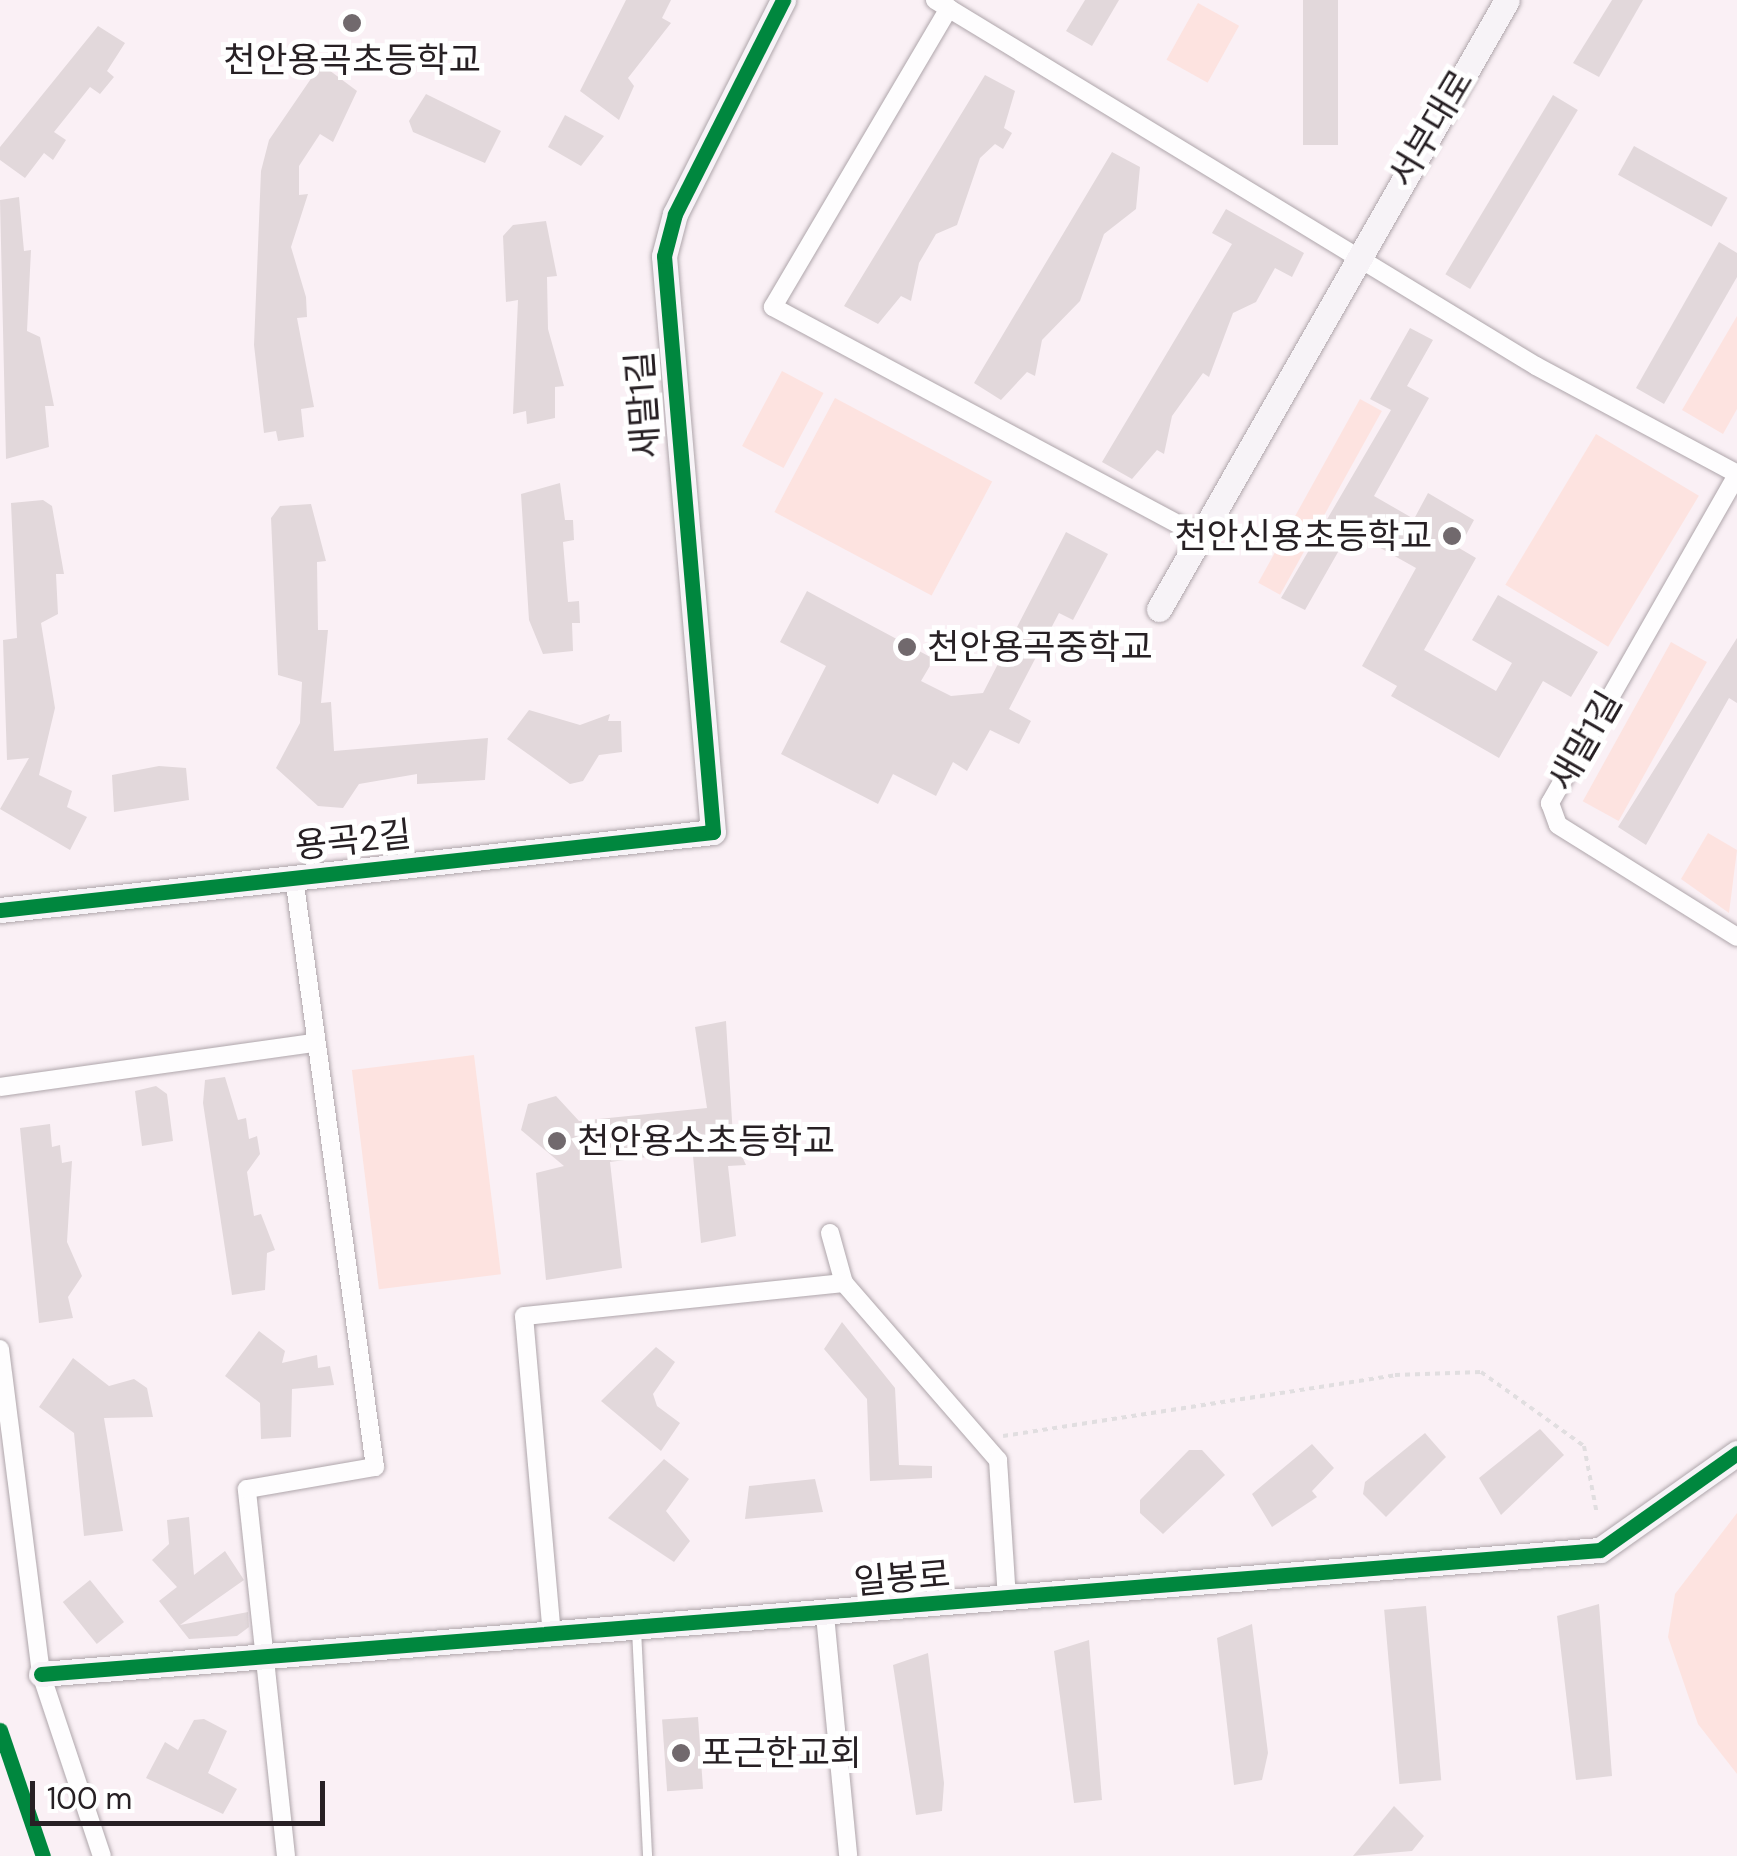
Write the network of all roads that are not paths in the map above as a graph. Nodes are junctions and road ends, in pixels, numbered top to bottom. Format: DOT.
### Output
graph roads {
  1 [pos="783,0"];
  2 [pos="1507,0"];
  3 [pos="942,4"];
  4 [pos="1355,256"];
  5 [pos="1737,474"];
  6 [pos="1199,535"];
  7 [pos="1159,609"];
  8 [pos="713,832"];
  9 [pos="294,877"];
  10 [pos="0,910"];
  11 [pos="1737,936"];
  12 [pos="315,1043"];
  13 [pos="0,1087"];
  14 [pos="830,1232"];
  15 [pos="844,1283"];
  16 [pos="0,1349"];
  17 [pos="1737,1452"];
  18 [pos="1007,1599"];
  19 [pos="824,1615"];
  20 [pos="636,1629"];
  21 [pos="552,1636"];
  22 [pos="265,1660"];
  23 [pos="40,1674"];
  24 [pos="102,1856"];
  25 [pos="286,1856"];
  26 [pos="647,1856"];
  27 [pos="848,1856"];
  1 -- 8 [label="street, 새말1길"];
  2 -- 4 [label="street, 서부대로"];
  3 -- 4 [label="street, 새말1길"];
  3 -- 6 [label="street, 새말1길"];
  4 -- 5 [label="street, 새말1길"];
  4 -- 6 [label="street"];
  5 -- 11 [label="street, 새말1길"];
  6 -- 7 [label="street"];
  8 -- 9 [label="street, 용곡2길"];
  9 -- 10 [label="street, 용곡2길"];
  9 -- 12 [label="street"];
  12 -- 13 [label="street"];
  12 -- 22 [label="street"];
  14 -- 15 [label="street"];
  15 -- 18 [label="street"];
  15 -- 21 [label="street"];
  16 -- 23 [label="street"];
  17 -- 18 [label="street, 일봉로"];
  18 -- 19 [label="street, 일봉로"];
  19 -- 20 [label="street, 일봉로"];
  19 -- 27 [label="street, 일봉로"];
  20 -- 21 [label="street, 일봉로"];
  20 -- 26 [label="lane"];
  21 -- 22 [label="street, 일봉로"];
  22 -- 23 [label="street, 일봉로"];
  22 -- 25 [label="street"];
  23 -- 24 [label="street"];
}
